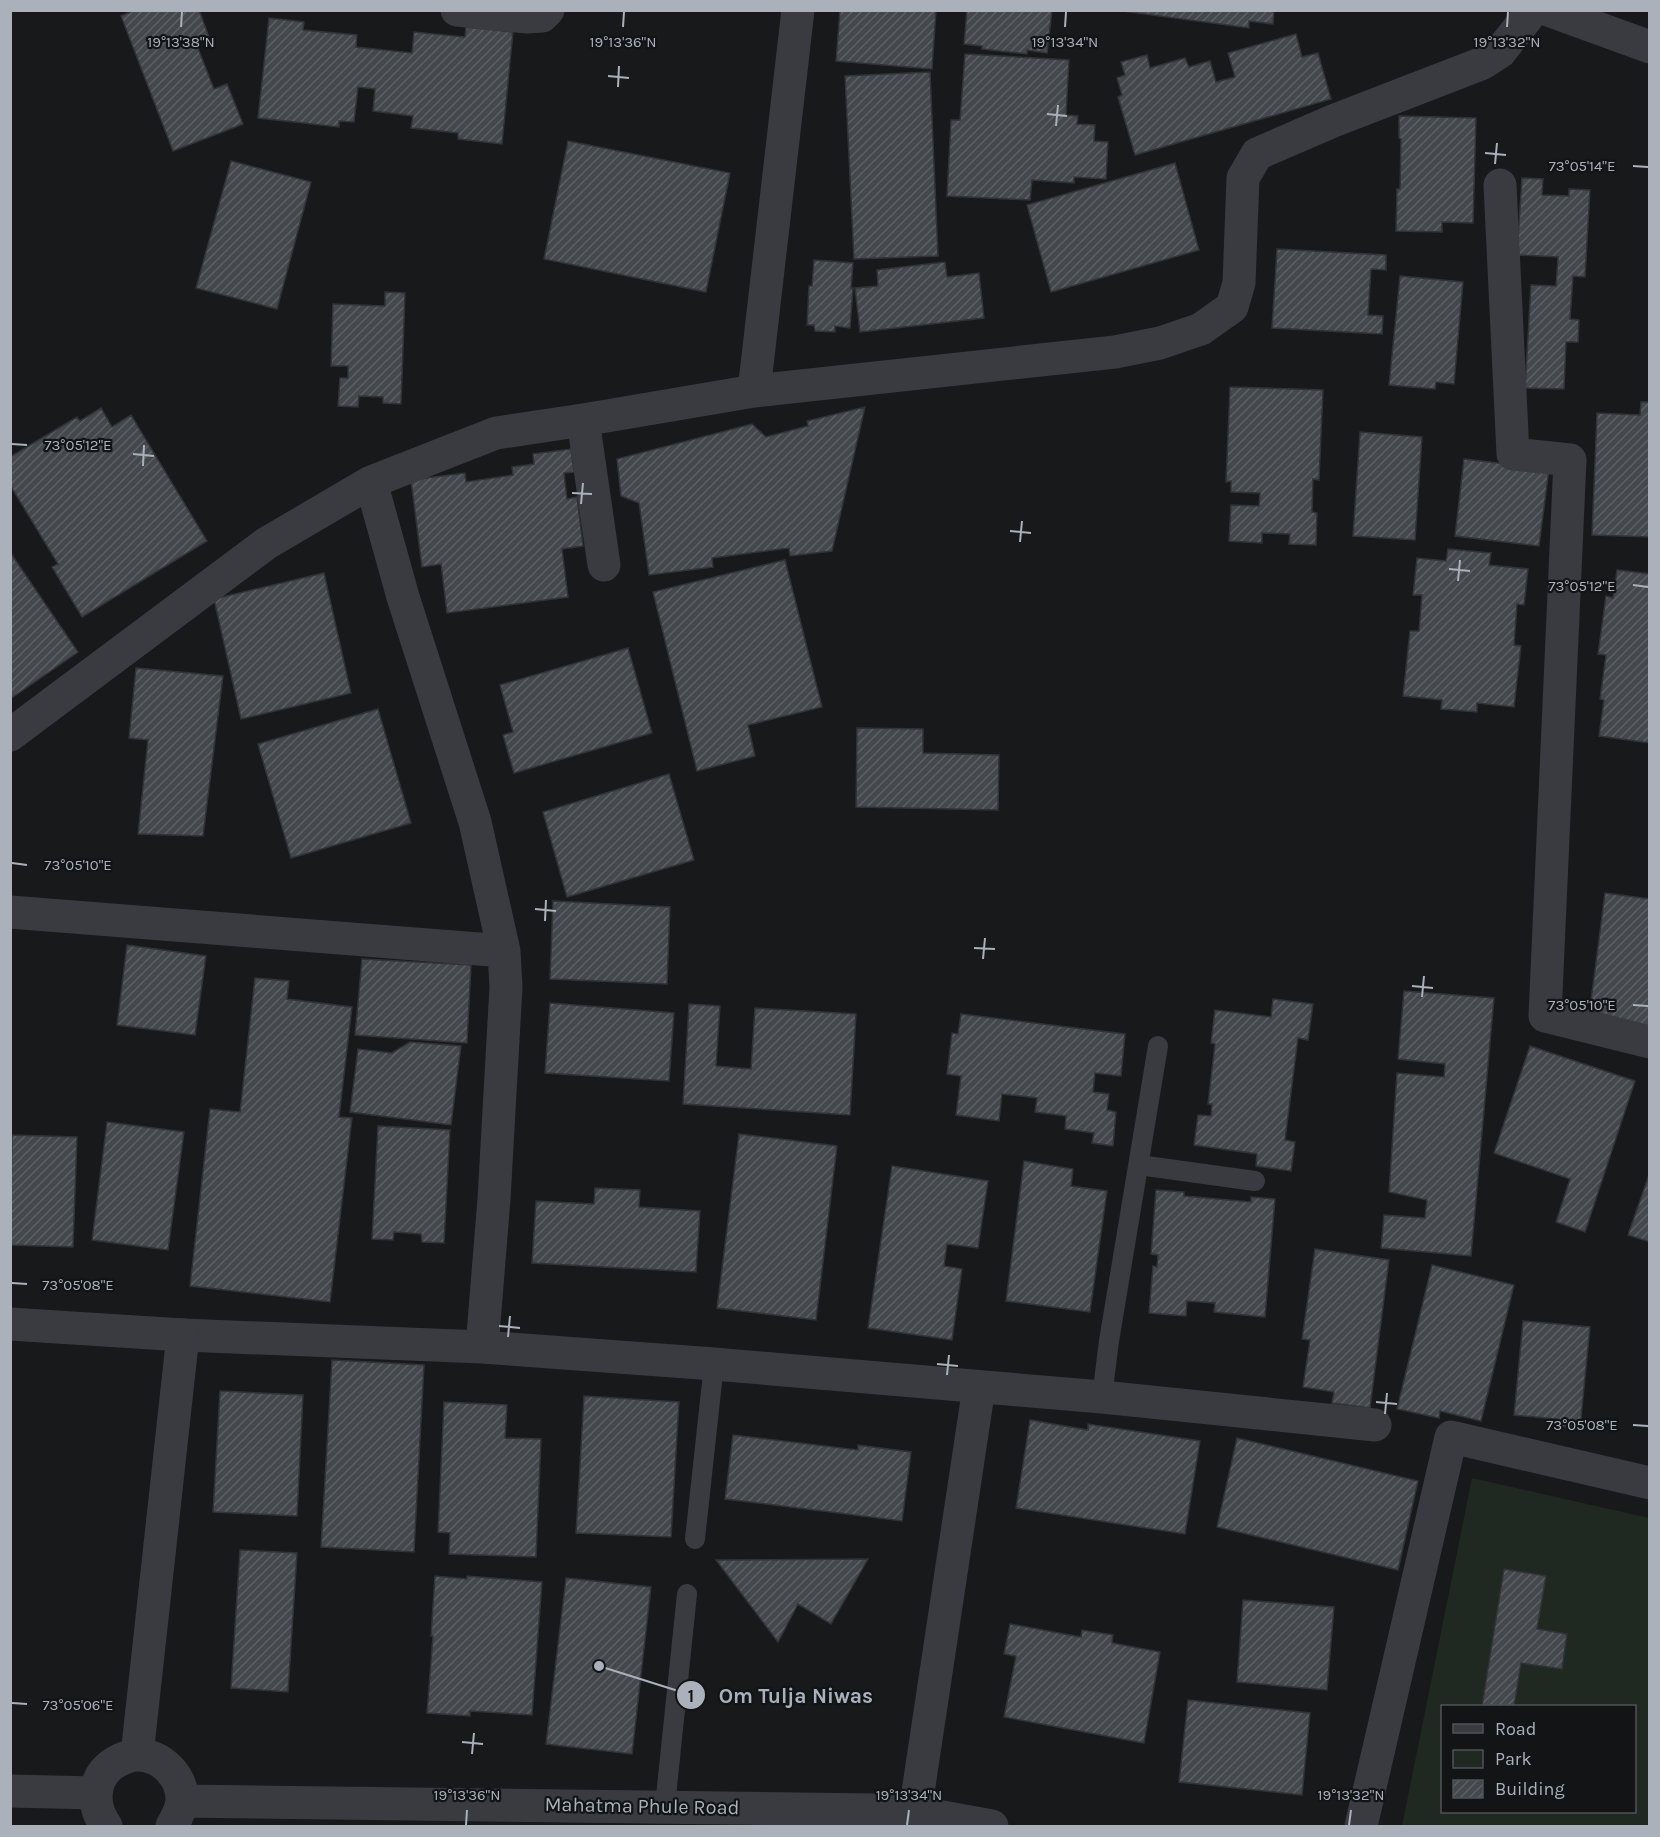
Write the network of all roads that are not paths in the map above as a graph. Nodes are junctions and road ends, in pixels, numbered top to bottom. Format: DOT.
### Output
graph roads {
  1 [pos="457,10"];
  2 [pos="548,10"];
  3 [pos="798,10"];
  4 [pos="1533,10"];
  5 [pos="1548,10"];
  6 [pos="1650,48"];
  7 [pos="1500,185"];
  8 [pos="754,391"];
  9 [pos="583,420"];
  10 [pos="371,482"];
  11 [pos="604,565"];
  12 [pos="10,735"];
  13 [pos="10,912"];
  14 [pos="504,951"];
  15 [pos="1650,1042"];
  16 [pos="1158,1046"];
  17 [pos="1139,1165"];
  18 [pos="1255,1181"];
  19 [pos="10,1324"];
  20 [pos="183,1335"];
  21 [pos="482,1347"];
  22 [pos="714,1364"];
  23 [pos="979,1387"];
  24 [pos="1102,1397"];
  25 [pos="1374,1425"];
  26 [pos="1650,1483"];
  27 [pos="695,1539"];
  28 [pos="687,1594"];
  29 [pos="137,1755"];
  30 [pos="10,1791"];
  31 [pos="96,1793"];
  32 [pos="665,1806"];
  33 [pos="915,1812"];
  34 [pos="177,1814"];
  35 [pos="106,1827"];
  36 [pos="992,1827"];
  37 [pos="1361,1827"];
  1 -- 2 [label="street"];
  3 -- 8 [label="street"];
  4 -- 8 [label="street"];
  5 -- 6 [label="street"];
  7 -- 15 [label="street"];
  8 -- 9 [label="street"];
  9 -- 10 [label="street"];
  9 -- 11 [label="street"];
  10 -- 12 [label="street"];
  10 -- 14 [label="street"];
  13 -- 14 [label="street"];
  14 -- 21 [label="street"];
  16 -- 17 [label="lane"];
  17 -- 18 [label="lane"];
  17 -- 24 [label="lane"];
  19 -- 20 [label="street"];
  20 -- 21 [label="street"];
  20 -- 29 [label="street"];
  21 -- 22 [label="street"];
  22 -- 23 [label="street"];
  22 -- 27 [label="lane"];
  23 -- 24 [label="street"];
  23 -- 33 [label="street"];
  24 -- 25 [label="street"];
  26 -- 37 [label="street"];
  28 -- 32 [label="lane"];
  29 -- 31 [label="street"];
  29 -- 34 [label="street"];
  30 -- 31 [label="street"];
  31 -- 35 [label="street"];
  32 -- 33 [label="street, Mahatma Phule Road"];
  32 -- 34 [label="street, Mahatma Phule Road"];
  33 -- 36 [label="street, Mahatma Phule Road"];
}
